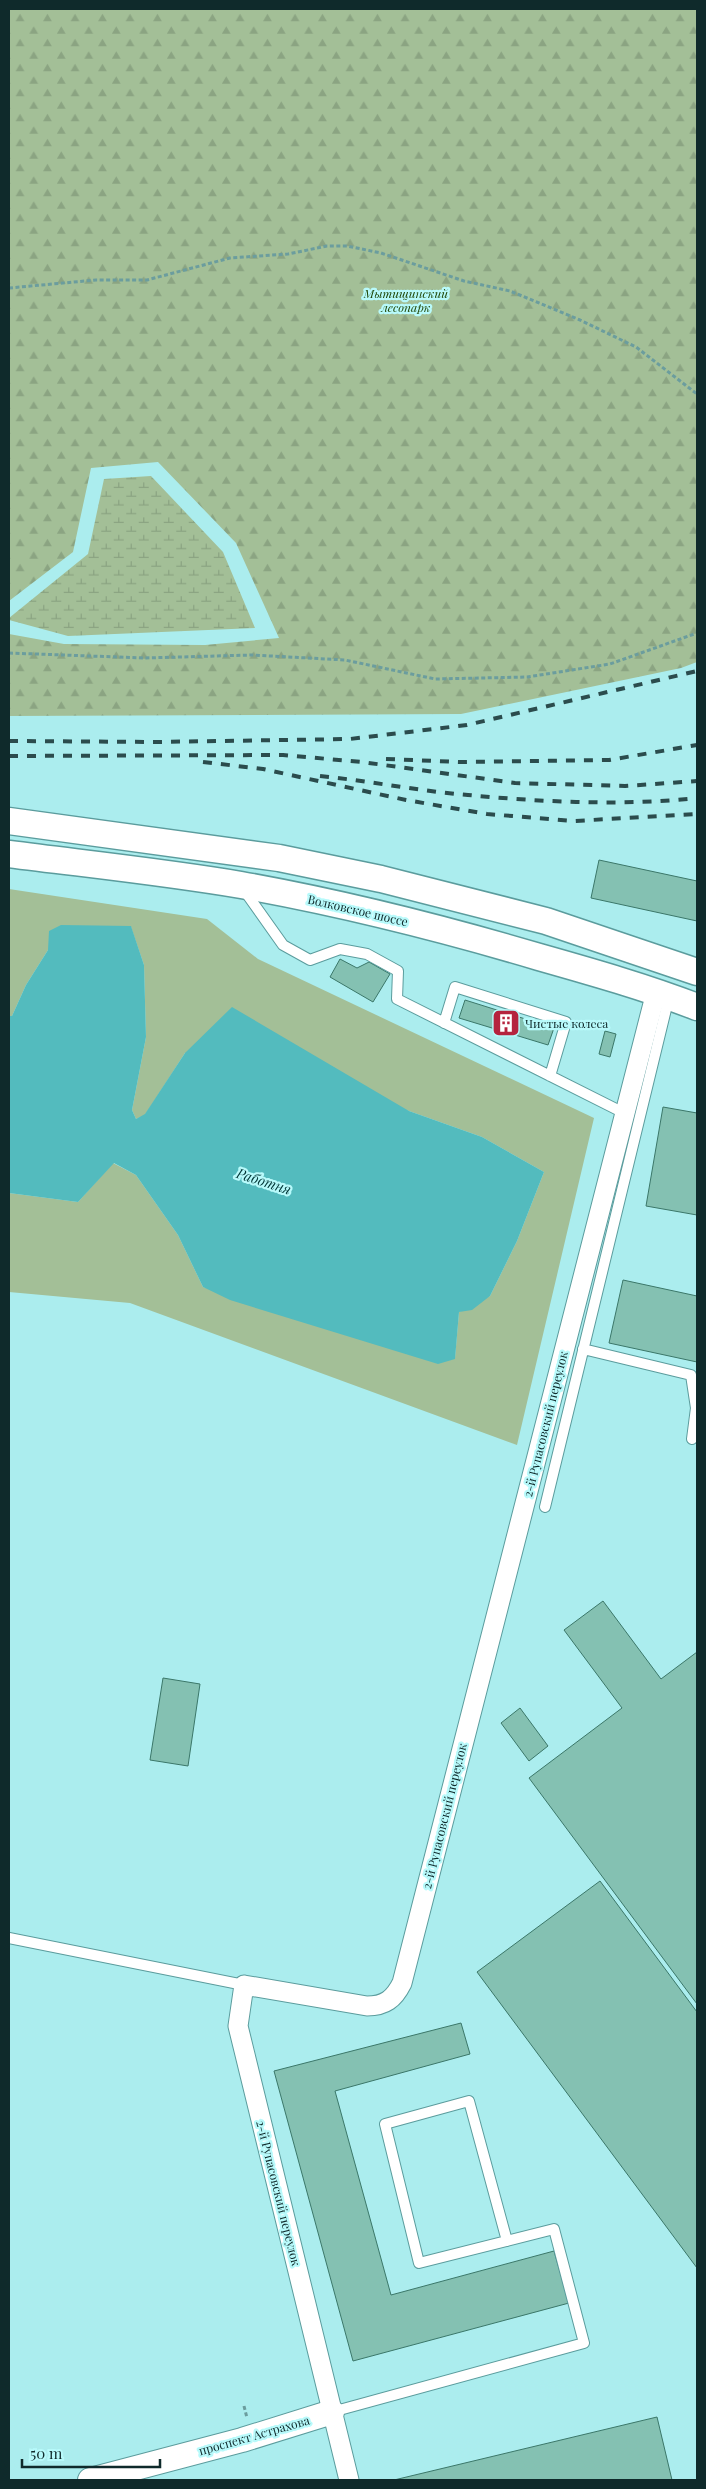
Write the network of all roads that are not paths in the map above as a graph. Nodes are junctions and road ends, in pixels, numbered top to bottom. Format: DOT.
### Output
graph roads {
  1 [pos="9,821"];
  2 [pos="9,854"];
  3 [pos="241,885"];
  4 [pos="697,972"];
  5 [pos="663,994"];
  6 [pos="697,1007"];
  7 [pos="444,1023"];
  8 [pos="550,1076"];
  9 [pos="624,1113"];
  10 [pos="583,1349"];
  11 [pos="692,1438"];
  12 [pos="545,1507"];
  13 [pos="9,1938"];
  14 [pos="244,1985"];
  15 [pos="507,2241"];
  16 [pos="332,2412"];
  17 [pos="90,2480"];
  18 [pos="349,2480"];
  1 -- 4 [label="main road"];
  2 -- 3 [label="main road, Волковское шоссе"];
  3 -- 5 [label="main road, Волковское шоссе"];
  3 -- 7 [label="lane"];
  5 -- 6 [label="main road, Волковское шоссе"];
  5 -- 9 [label="street, 2-й Рупасовский переулок"];
  5 -- 10 [label="lane"];
  7 -- 8 [label="lane"];
  7 -- 8 [label="lane"];
  8 -- 9 [label="lane"];
  9 -- 14 [label="street, 2-й Рупасовский переулок"];
  10 -- 11 [label="lane"];
  10 -- 12 [label="lane"];
  13 -- 14 [label="lane"];
  14 -- 16 [label="street, 2-й Рупасовский переулок"];
  15 -- 15 [label="lane"];
  15 -- 16 [label="lane"];
  16 -- 17 [label="street, проспект Астрахова"];
  16 -- 18 [label="street, 2-й Рупасовский переулок"];
}
